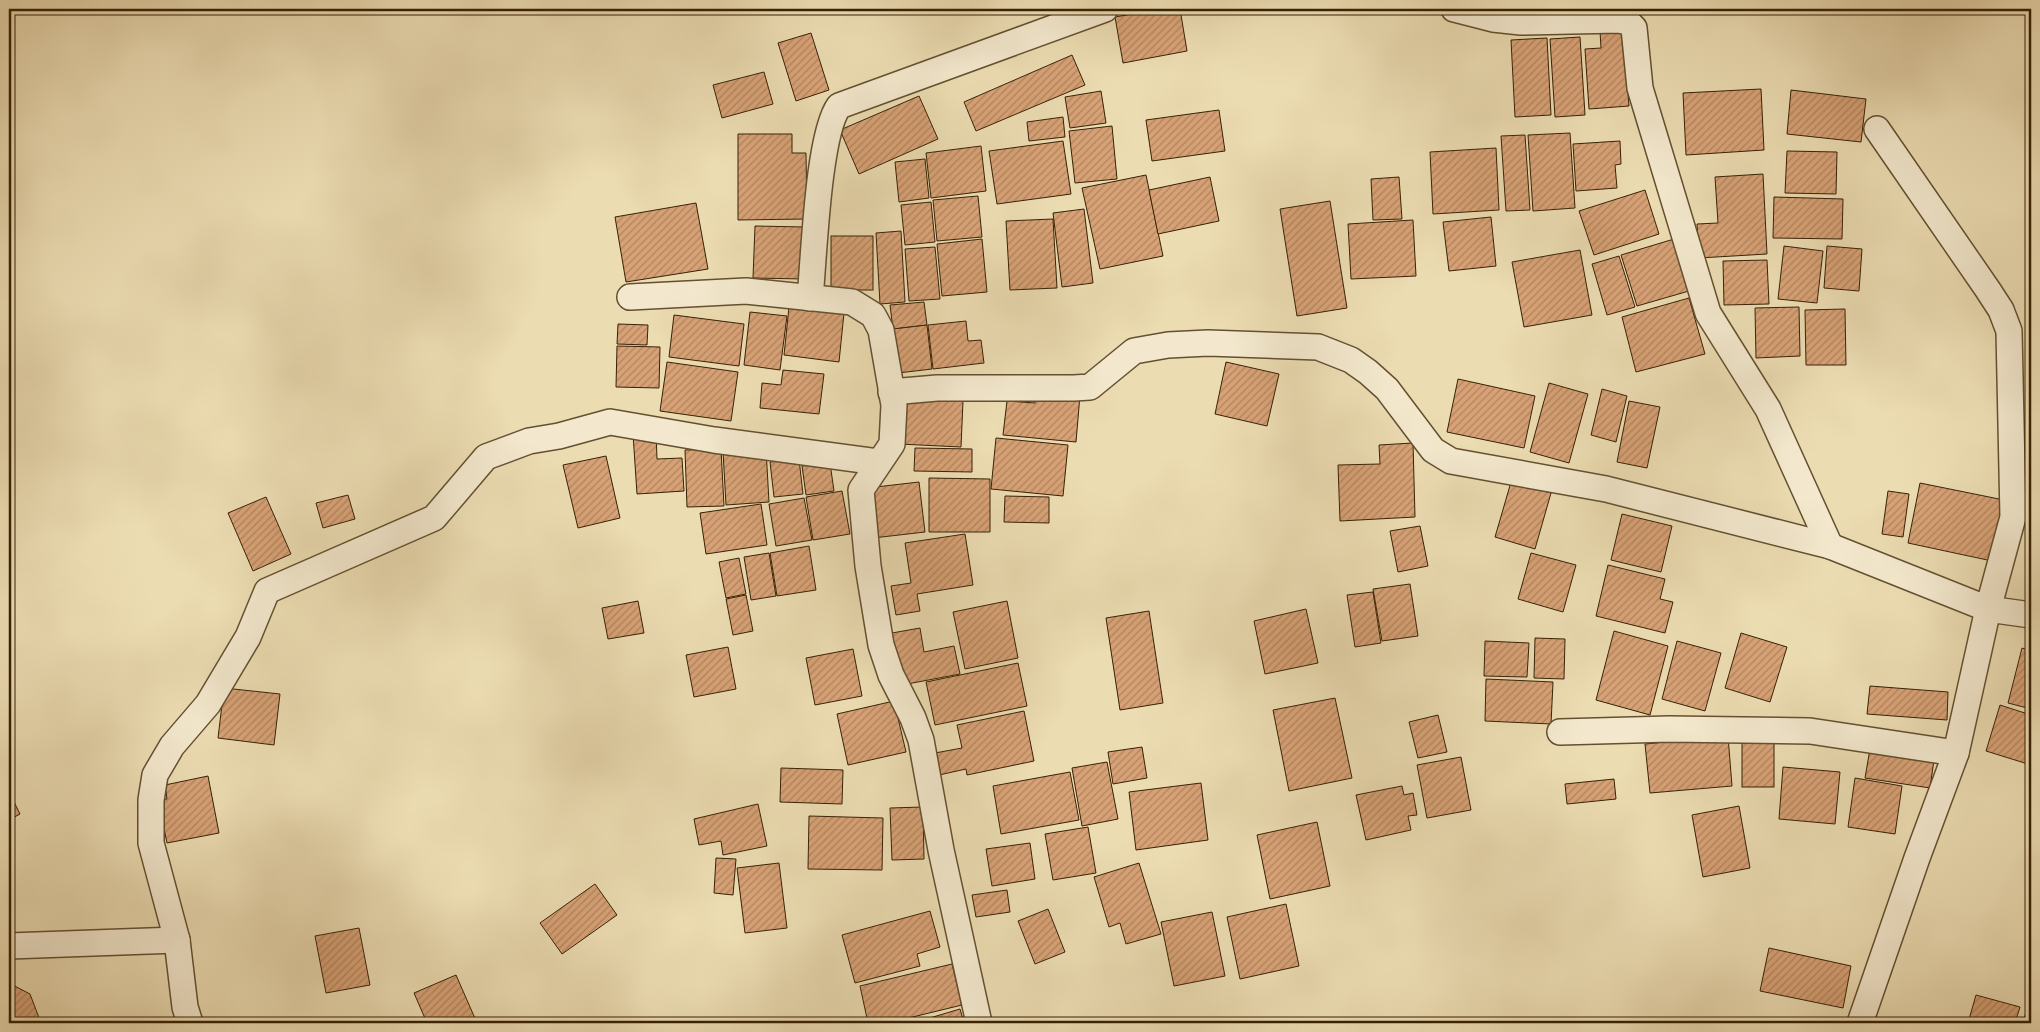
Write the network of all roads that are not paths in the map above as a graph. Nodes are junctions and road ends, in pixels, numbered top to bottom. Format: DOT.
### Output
graph roads {
  1 [pos="1105,9"];
  2 [pos="1454,9"];
  3 [pos="1877,129"];
  4 [pos="630,297"];
  5 [pos="810,298"];
  6 [pos="891,392"];
  7 [pos="878,462"];
  8 [pos="1830,546"];
  9 [pos="1988,609"];
  10 [pos="2031,614"];
  11 [pos="1560,732"];
  12 [pos="1956,753"];
  13 [pos="177,940"];
  14 [pos="9,946"];
  15 [pos="190,1023"];
  16 [pos="979,1023"];
  17 [pos="1860,1023"];
  1 -- 5 [label="street"];
  2 -- 8 [label="street"];
  3 -- 9 [label="street"];
  4 -- 5 [label="street"];
  5 -- 6 [label="street"];
  6 -- 7 [label="street"];
  6 -- 8 [label="street"];
  7 -- 13 [label="street"];
  7 -- 16 [label="street"];
  8 -- 9 [label="street"];
  9 -- 10 [label="street"];
  9 -- 12 [label="street"];
  11 -- 12 [label="street"];
  12 -- 17 [label="street"];
  13 -- 14 [label="street"];
  13 -- 15 [label="street"];
}
